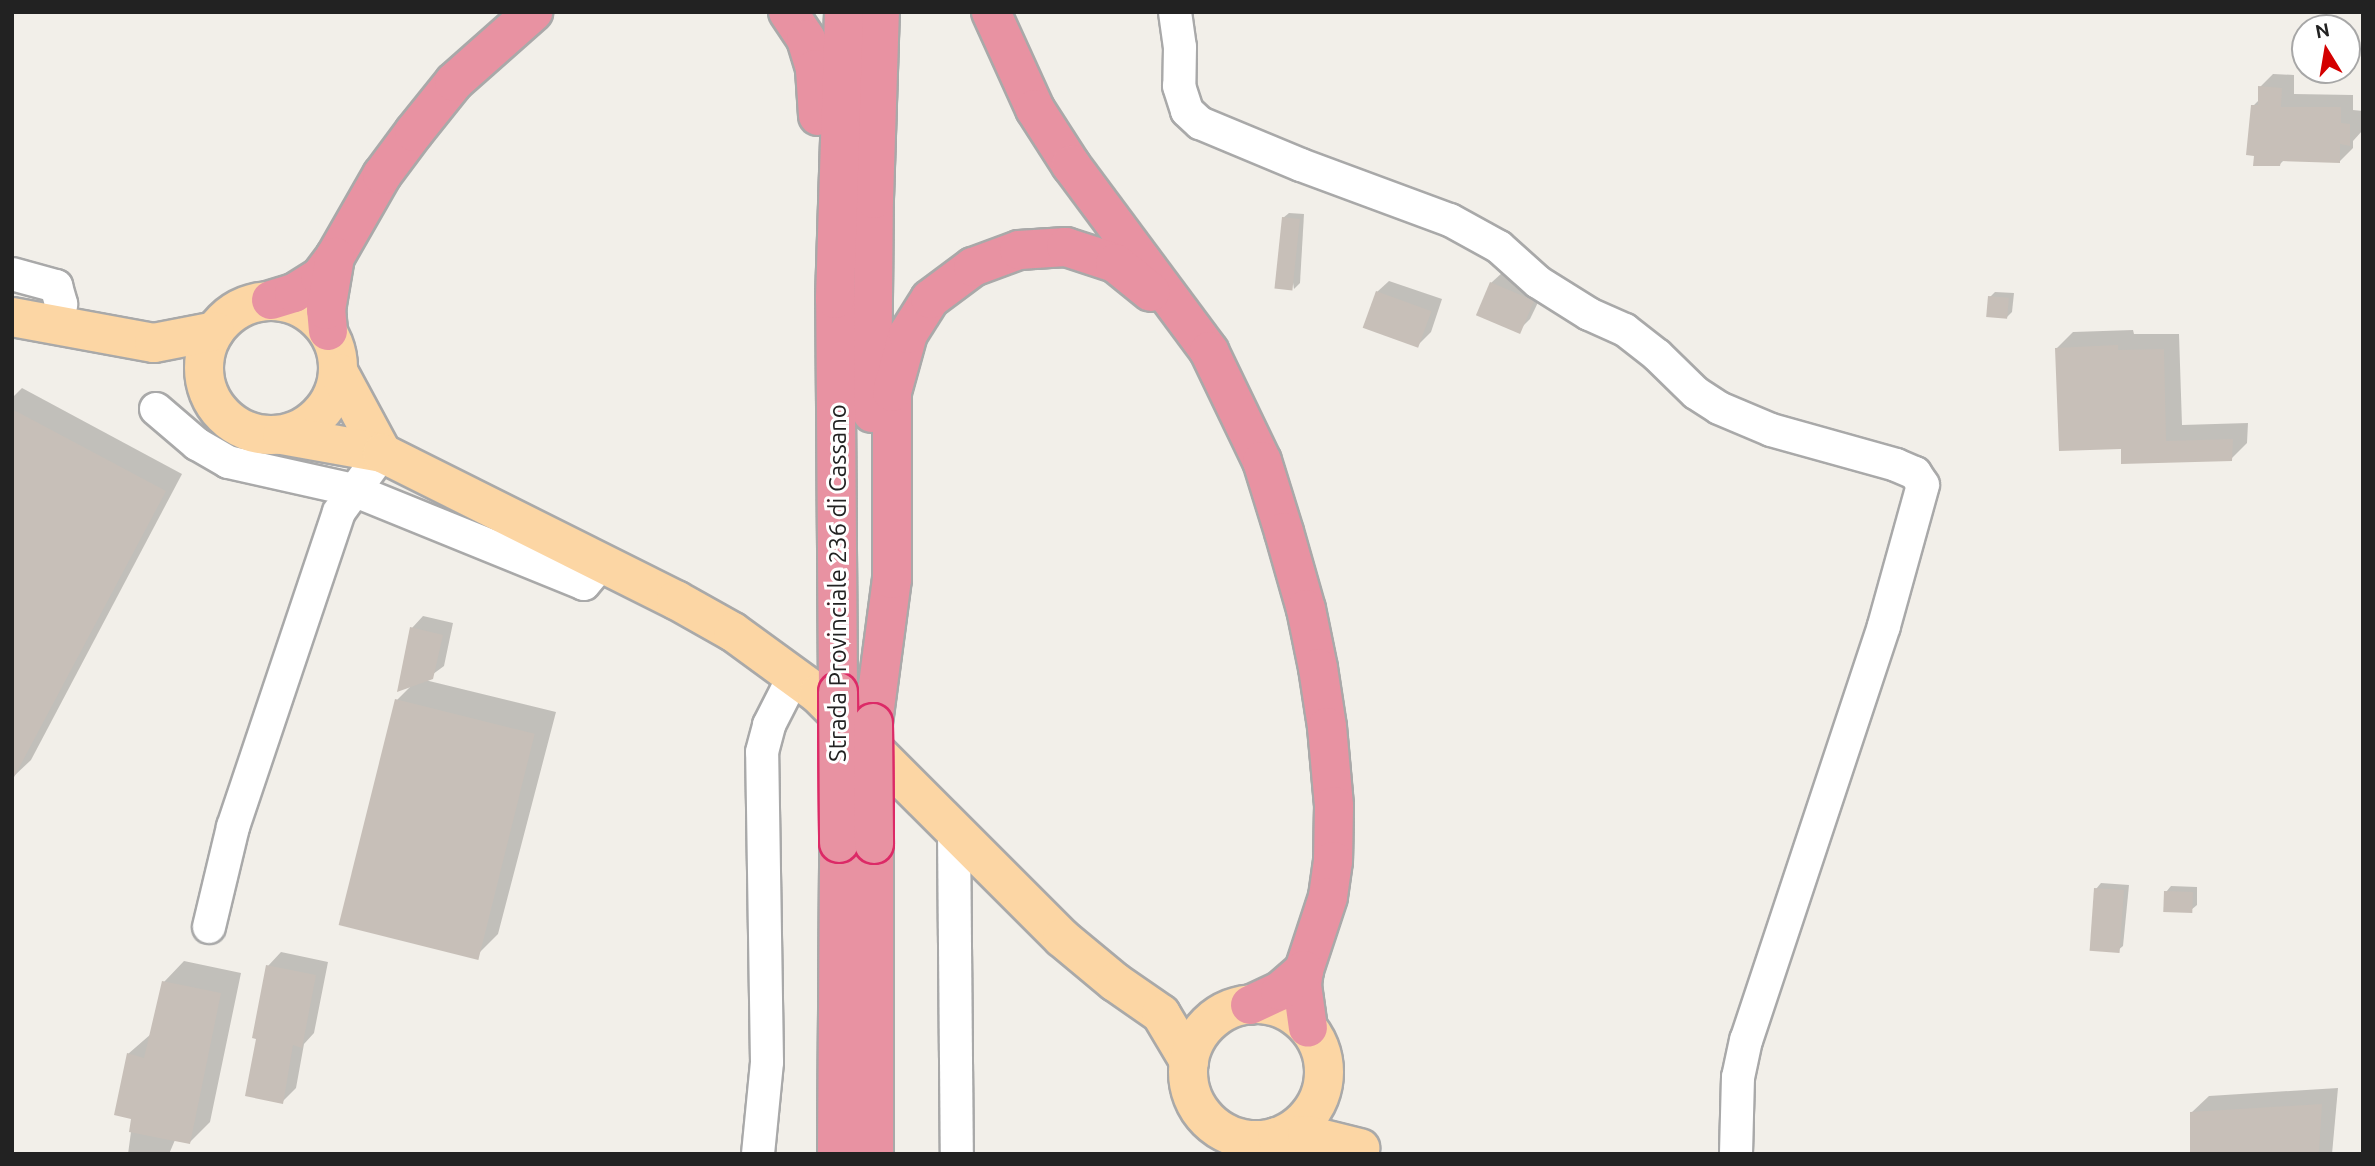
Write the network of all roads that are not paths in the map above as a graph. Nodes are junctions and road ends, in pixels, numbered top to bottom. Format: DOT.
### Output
graph roads {
  1 [pos="533,12"];
  2 [pos="788,12"];
  3 [pos="844,12"];
  4 [pos="880,12"];
  5 [pos="991,12"];
  6 [pos="1175,12"];
  7 [pos="335,257"];
  8 [pos="12,274"];
  9 [pos="271,300"];
  10 [pos="12,317"];
  11 [pos="57,326"];
  12 [pos="215,331"];
  13 [pos="328,331"];
  14 [pos="154,343"];
  15 [pos="1209,351"];
  16 [pos="339,373"];
  17 [pos="205,382"];
  18 [pos="156,409"];
  19 [pos="282,435"];
  20 [pos="382,453"];
  21 [pos="839,459"];
  22 [pos="354,491"];
  23 [pos="601,564"];
  24 [pos="793,676"];
  25 [pos="873,723"];
  26 [pos="954,831"];
  27 [pos="857,844"];
  28 [pos="209,927"];
  29 [pos="1304,970"];
  30 [pos="1235,1010"];
  31 [pos="1161,1014"];
  32 [pos="1308,1028"];
  33 [pos="1189,1061"];
  34 [pos="1322,1089"];
  35 [pos="1277,1137"];
  36 [pos="1364,1151"];
  37 [pos="758,1154"];
  38 [pos="837,1154"];
  39 [pos="874,1154"];
  40 [pos="957,1154"];
  41 [pos="1735,1154"];
  1 -- 7 [label="highway"];
  2 -- 21 [label="highway"];
  3 -- 21 [label="highway, Strada Provinciale 236 di Cassano"];
  4 -- 25 [label="highway, Strada Provinciale 236 di Cassano"];
  5 -- 15 [label="highway"];
  6 -- 41 [label="street"];
  7 -- 9 [label="highway"];
  7 -- 13 [label="highway"];
  8 -- 11 [label="street"];
  9 -- 12 [label="main road"];
  9 -- 13 [label="main road"];
  10 -- 11 [label="main road"];
  11 -- 14 [label="main road"];
  12 -- 14 [label="main road"];
  12 -- 17 [label="main road"];
  13 -- 16 [label="main road"];
  14 -- 17 [label="main road"];
  15 -- 25 [label="highway"];
  15 -- 29 [label="highway"];
  16 -- 19 [label="main road"];
  16 -- 20 [label="main road"];
  17 -- 19 [label="main road"];
  18 -- 22 [label="street"];
  19 -- 20 [label="main road"];
  20 -- 22 [label="street"];
  20 -- 23 [label="main road"];
  21 -- 27 [label="highway, Strada Provinciale 236 di Cassano, bridge"];
  22 -- 23 [label="street"];
  22 -- 28 [label="street"];
  23 -- 24 [label="main road"];
  24 -- 26 [label="main road"];
  24 -- 37 [label="street"];
  25 -- 27 [label="highway, Strada Provinciale 236 di Cassano, bridge"];
  26 -- 31 [label="main road"];
  26 -- 40 [label="street"];
  27 -- 38 [label="highway, Strada Provinciale 236 di Cassano"];
  27 -- 39 [label="highway, Strada Provinciale 236 di Cassano"];
  29 -- 30 [label="highway"];
  29 -- 32 [label="highway"];
  30 -- 31 [label="main road"];
  30 -- 32 [label="main road"];
  30 -- 33 [label="main road"];
  31 -- 33 [label="main road"];
  32 -- 34 [label="main road"];
  33 -- 35 [label="main road"];
  34 -- 35 [label="main road"];
  34 -- 36 [label="main road"];
  35 -- 36 [label="main road"];
}
